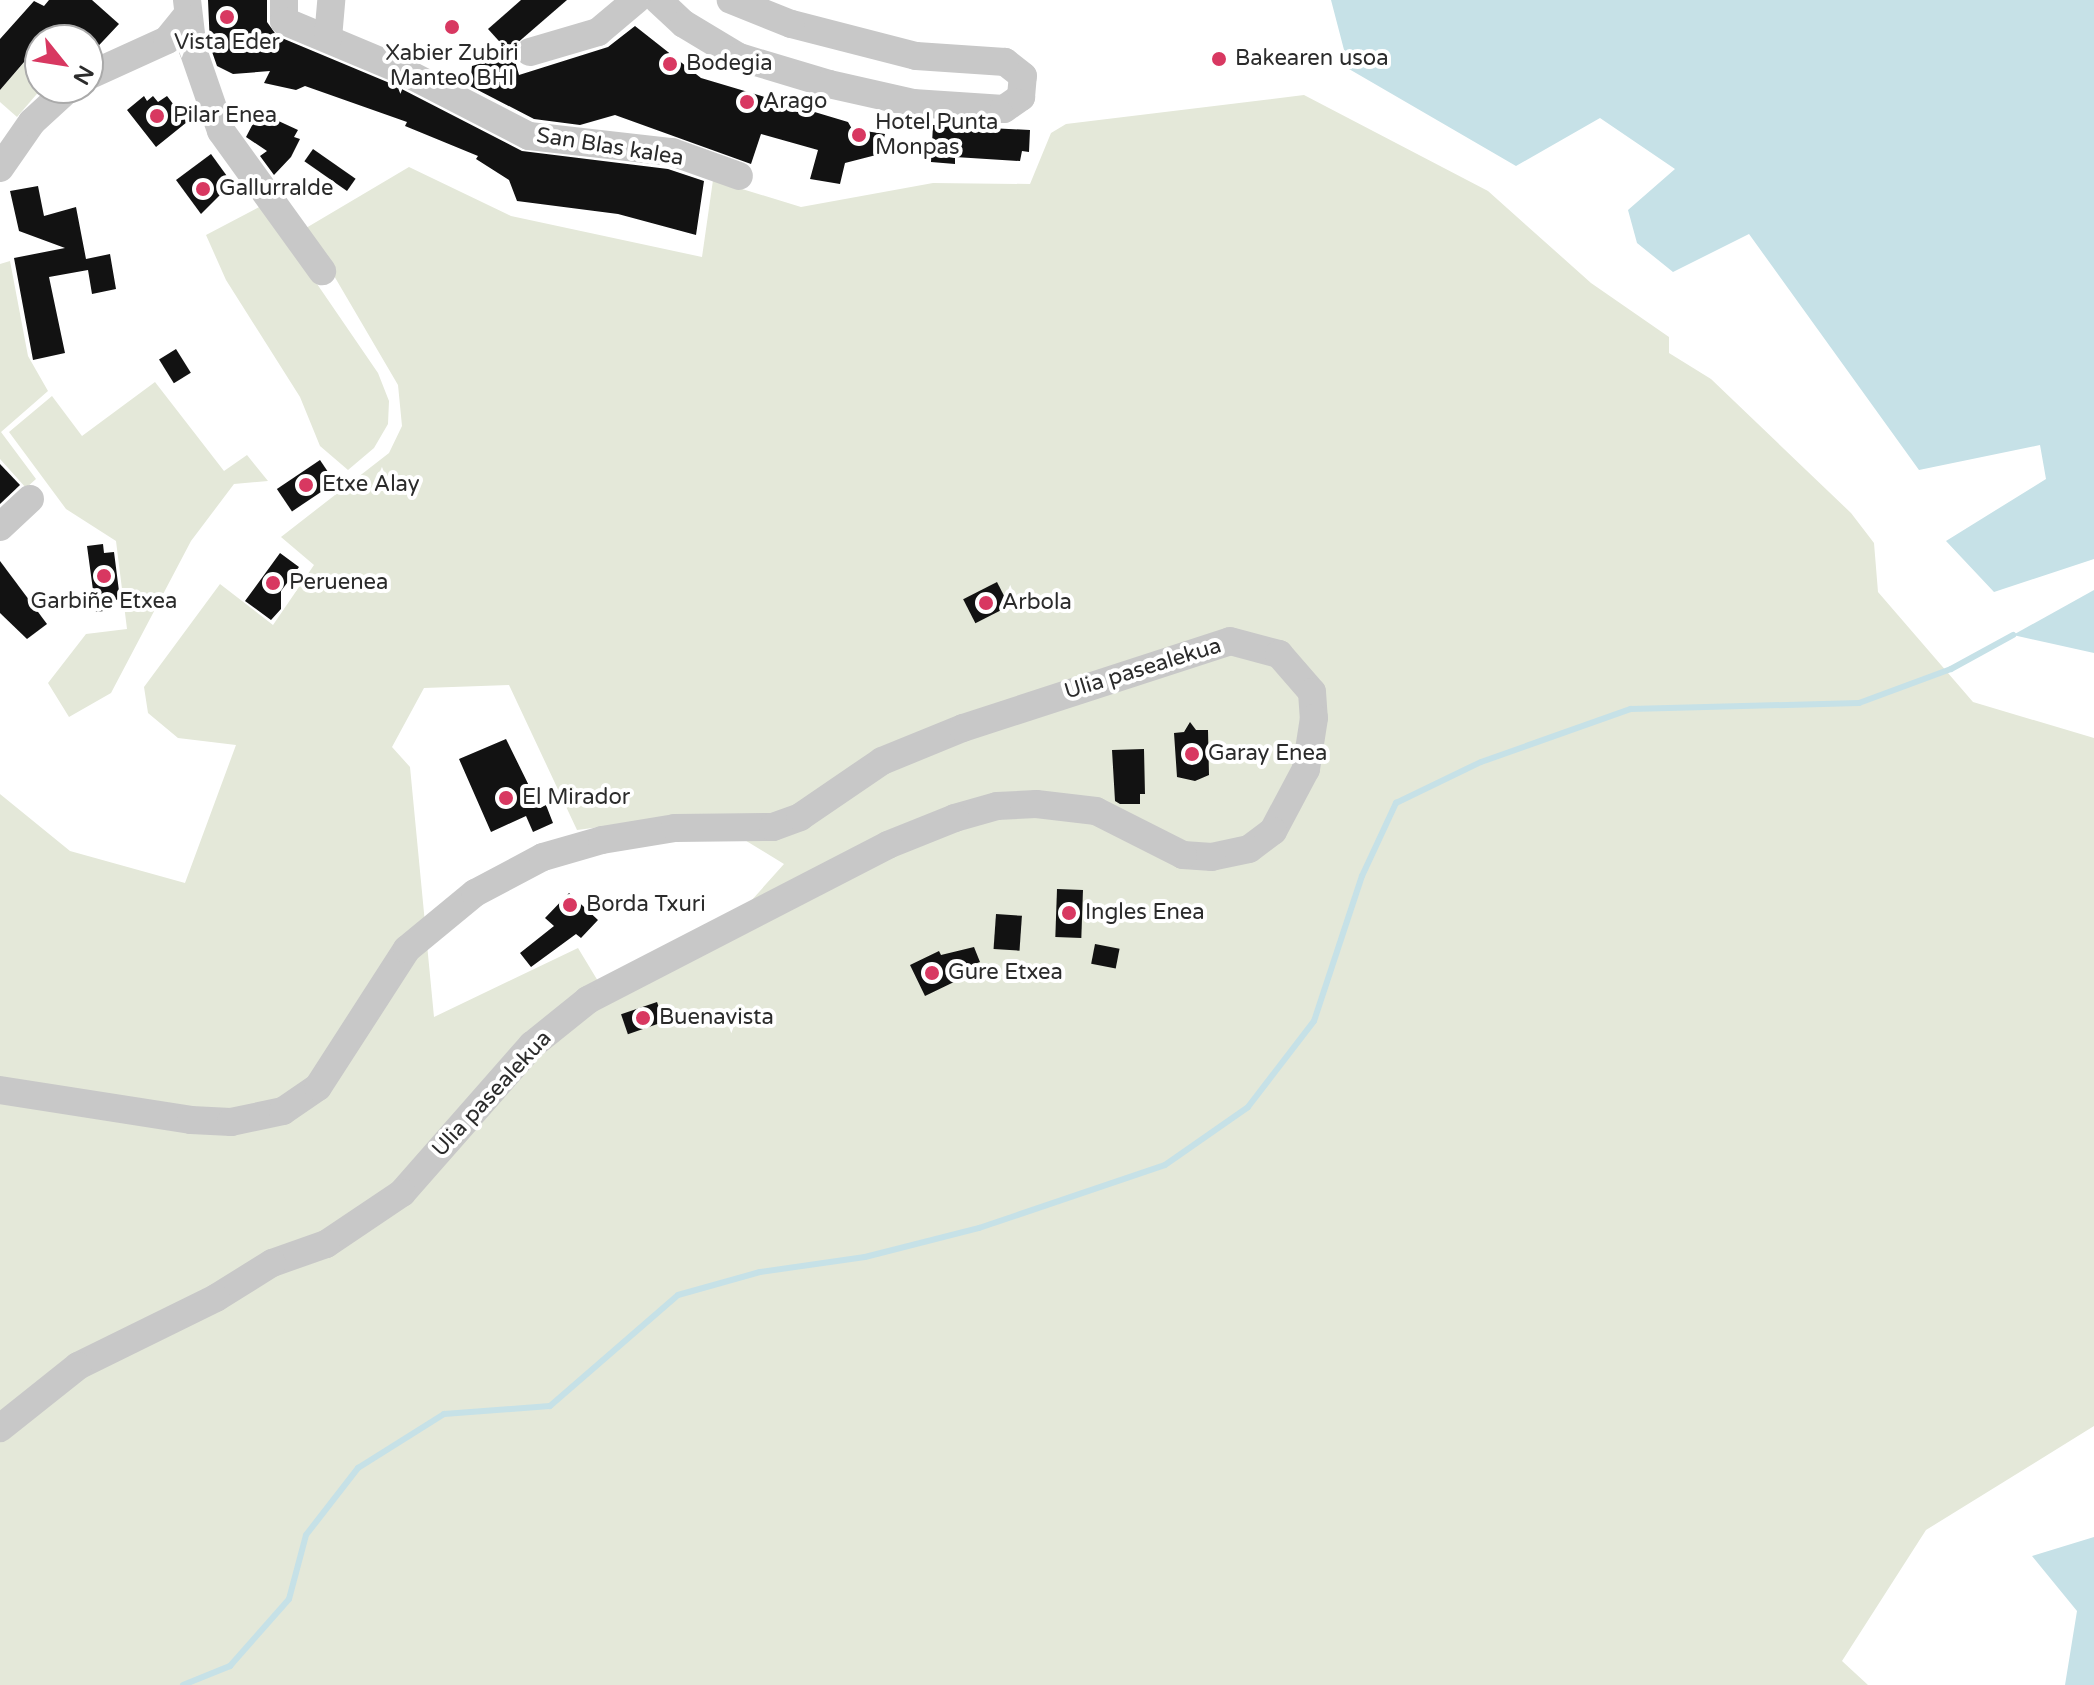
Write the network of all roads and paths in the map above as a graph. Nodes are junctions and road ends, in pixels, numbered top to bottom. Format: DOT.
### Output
graph roads {
  1 [pos="284,0"];
  2 [pos="331,0"];
  3 [pos="636,0"];
  4 [pos="658,0"];
  5 [pos="730,0"];
  6 [pos="186,9"];
  7 [pos="703,37"];
  8 [pos="328,38"];
  9 [pos="530,52"];
  10 [pos="104,69"];
  11 [pos="52,104"];
  12 [pos="0,168"];
  13 [pos="739,176"];
  14 [pos="322,271"];
  15 [pos="30,499"];
  16 [pos="0,527"];
  17 [pos="0,1090"];
  18 [pos="0,1428"];
  1 -- 8 [label="street, San Blas kalea"];
  2 -- 8 [label="street"];
  3 -- 9 [label="street"];
  4 -- 7 [label="street"];
  5 -- 7 [label="street"];
  5 -- 7 [label="street"];
  6 -- 10 [label="street"];
  6 -- 14 [label="street"];
  8 -- 13 [label="street, San Blas kalea"];
  11 -- 12 [label="street"];
  15 -- 16 [label="street"];
  17 -- 18 [label="street, Ulia pasealekua"];
}
